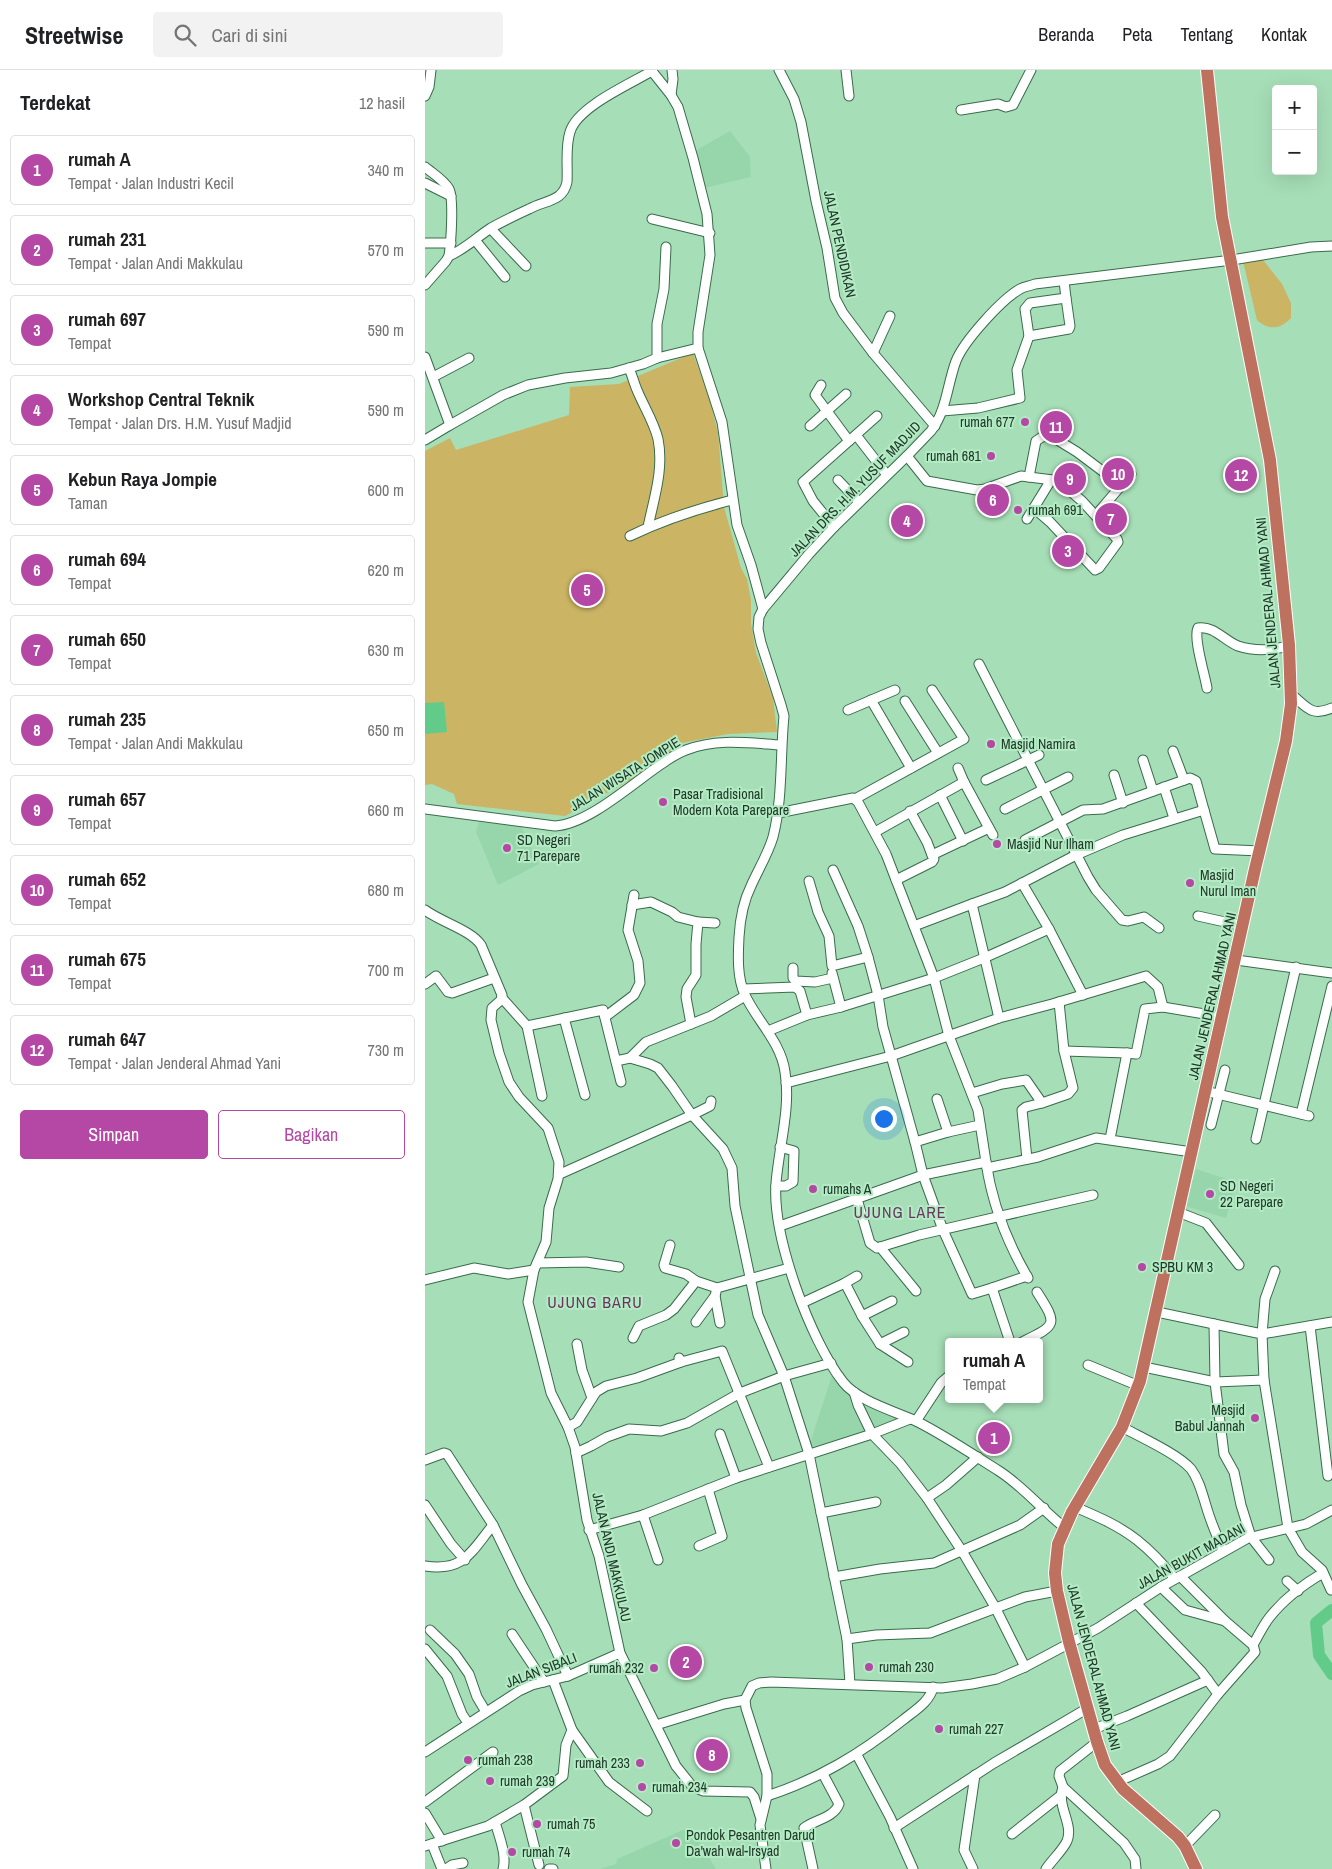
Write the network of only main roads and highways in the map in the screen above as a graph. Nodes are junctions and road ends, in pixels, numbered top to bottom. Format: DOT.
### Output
graph roads {
  1 [pos="1207,70"];
  2 [pos="1196,1869"];
  1 -- 2 [label="highway, JALAN JENDERAL AHMAD YANI"];
}
